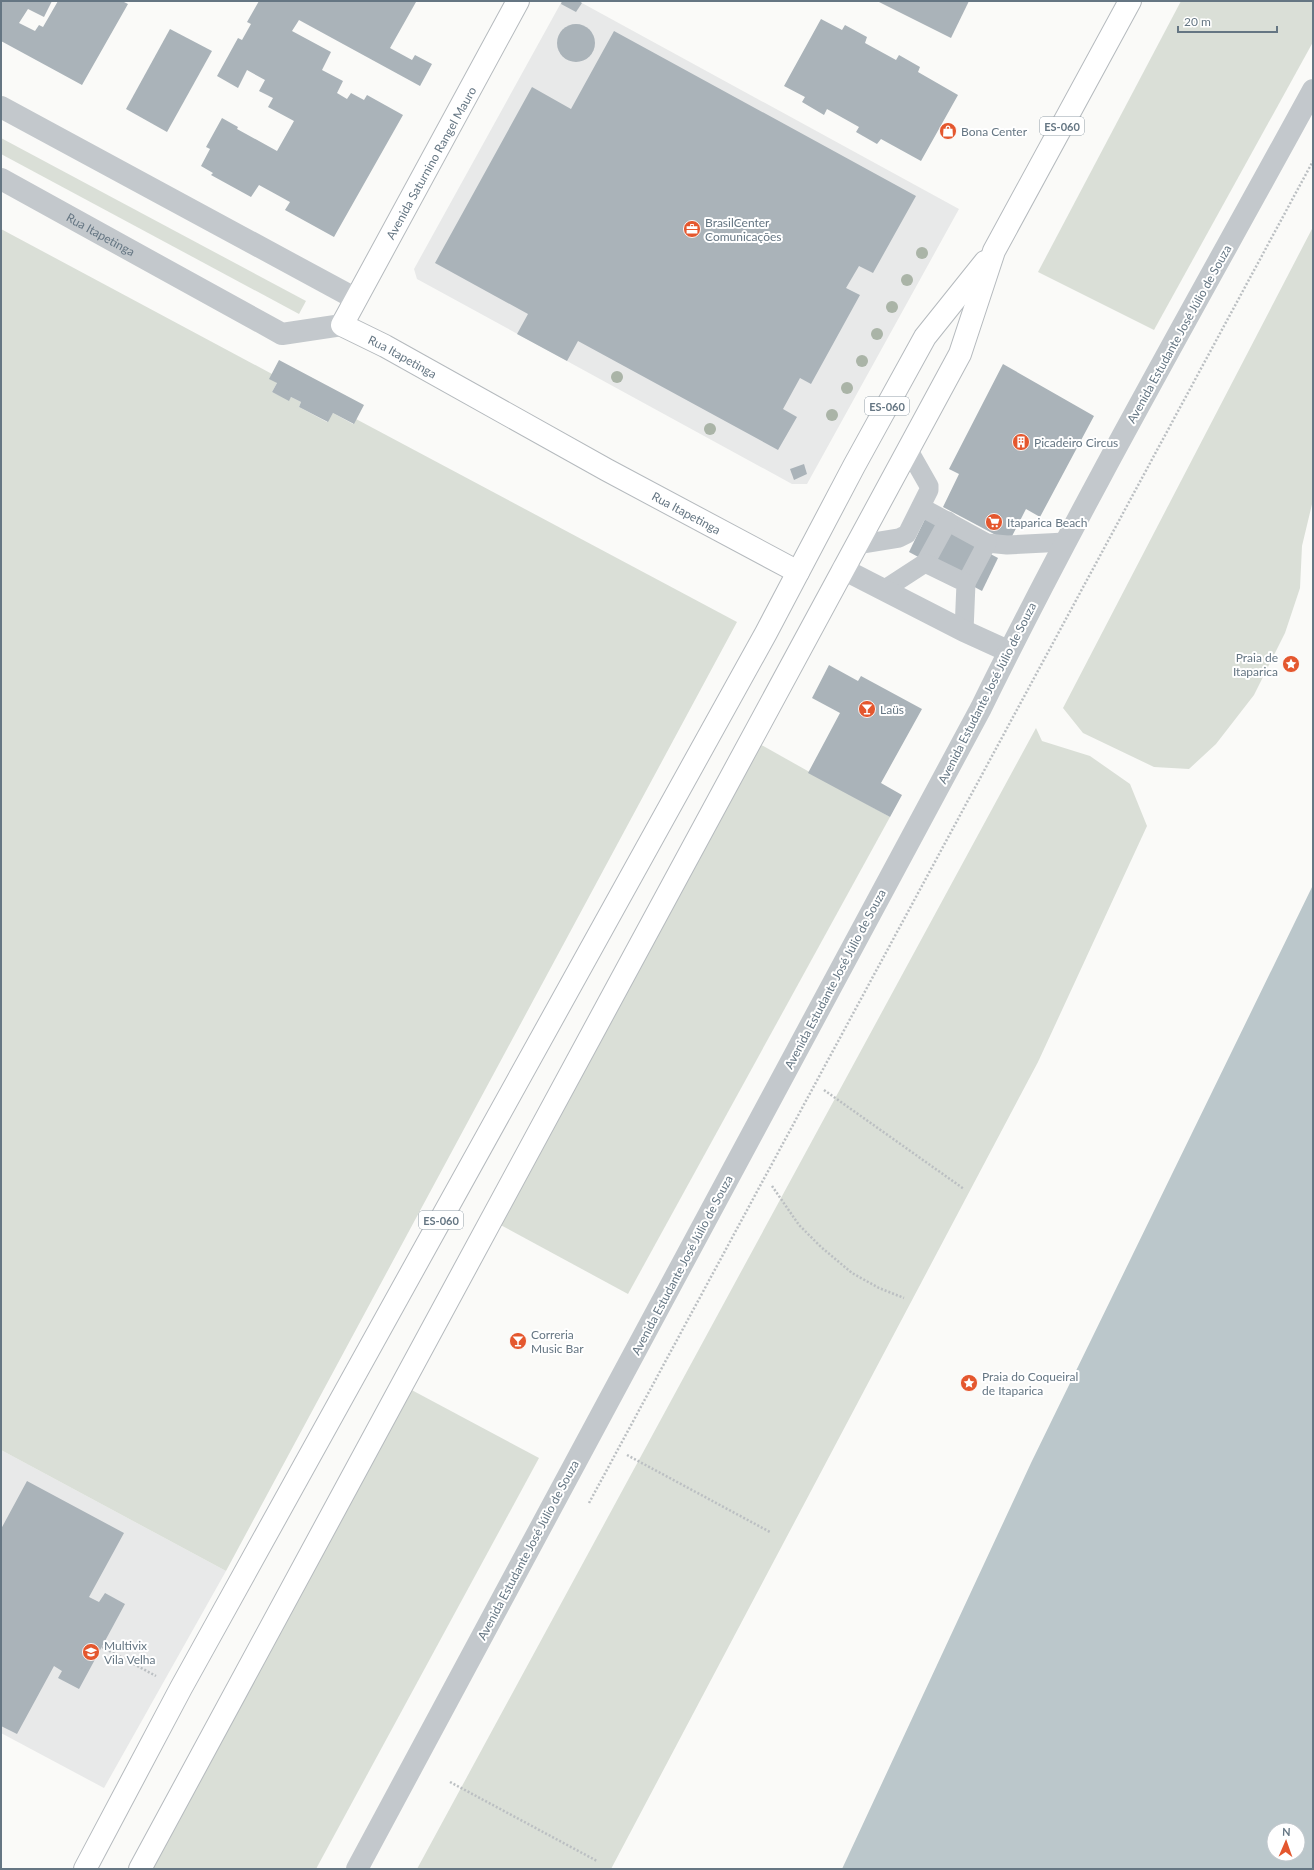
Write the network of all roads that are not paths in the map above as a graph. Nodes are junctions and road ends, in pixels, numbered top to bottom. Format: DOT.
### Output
graph roads {
  1 [pos="518,1"];
  2 [pos="1130,1"];
  3 [pos="1313,90"];
  4 [pos="1,107"];
  5 [pos="1,179"];
  6 [pos="994,251"];
  7 [pos="356,299"];
  8 [pos="342,325"];
  9 [pos="908,449"];
  10 [pos="921,507"];
  11 [pos="948,521"];
  12 [pos="1065,542"];
  13 [pos="988,543"];
  14 [pos="856,545"];
  15 [pos="926,563"];
  16 [pos="843,569"];
  17 [pos="798,572"];
  18 [pos="966,583"];
  19 [pos="884,589"];
  20 [pos="964,632"];
  21 [pos="1008,651"];
  22 [pos="85,1869"];
  23 [pos="140,1869"];
  24 [pos="357,1869"];
  1 -- 7 [label="main road, Avenida Saturnino Rangel Mauro"];
  2 -- 6 [label="main road, ES-060"];
  3 -- 12 [label="street, Avenida Estudante José Júlio de Souza"];
  4 -- 7 [label="street"];
  5 -- 8 [label="street, Rua Itapetinga"];
  6 -- 9 [label="main road, ES-060"];
  6 -- 17 [label="main road, ES-060"];
  7 -- 8 [label="main road, Avenida Saturnino Rangel Mauro"];
  8 -- 17 [label="main road, Rua Itapetinga"];
  9 -- 10 [label="lane"];
  9 -- 14 [label="main road, ES-060"];
  10 -- 11 [label="lane"];
  10 -- 14 [label="lane"];
  11 -- 13 [label="lane"];
  11 -- 15 [label="lane"];
  12 -- 13 [label="lane"];
  12 -- 21 [label="street, Avenida Estudante José Júlio de Souza"];
  13 -- 18 [label="lane"];
  14 -- 16 [label="main road, ES-060"];
  15 -- 18 [label="lane"];
  15 -- 19 [label="lane"];
  16 -- 19 [label="street"];
  16 -- 23 [label="main road, ES-060"];
  17 -- 22 [label="main road, ES-060"];
  18 -- 20 [label="lane"];
  19 -- 20 [label="street"];
  20 -- 21 [label="street"];
  21 -- 24 [label="street, Avenida Estudante José Júlio de Souza"];
}
